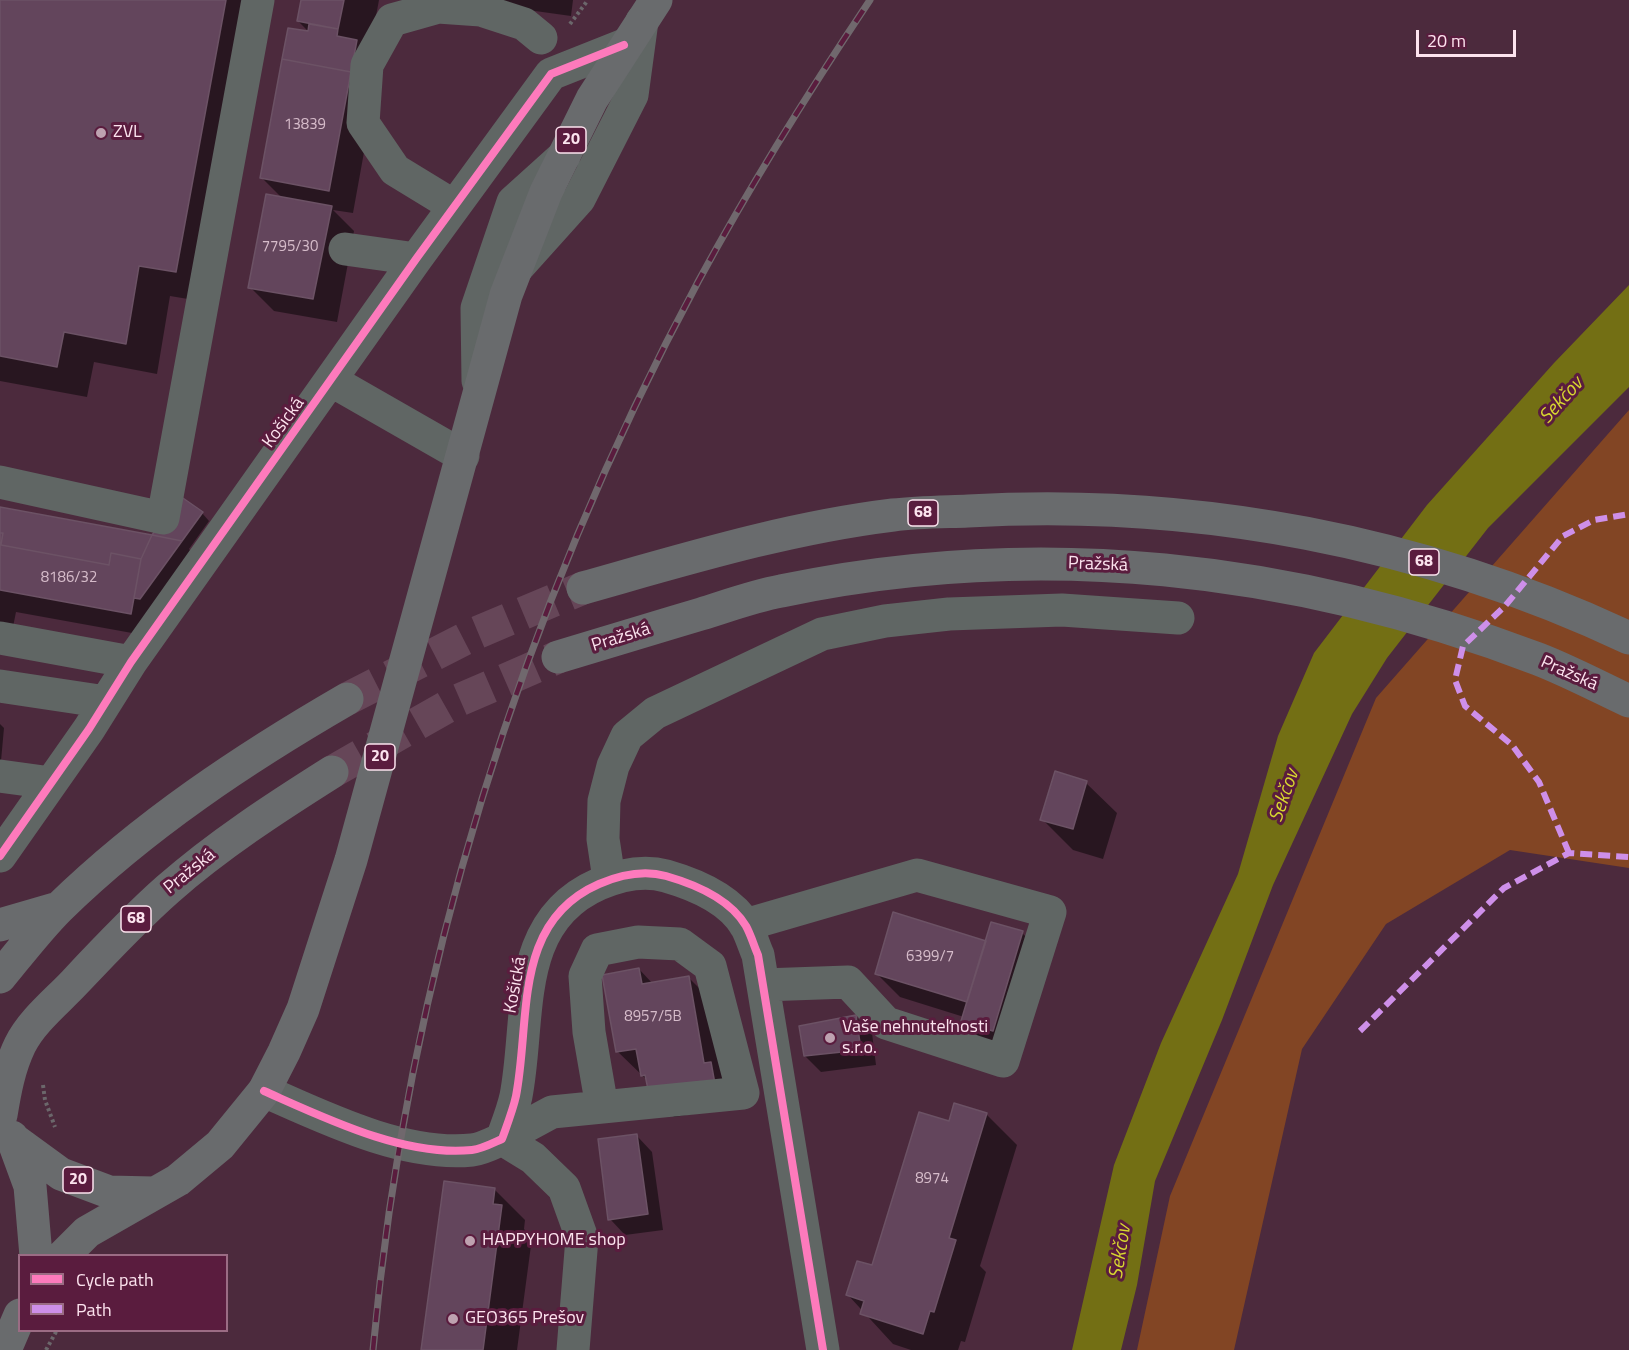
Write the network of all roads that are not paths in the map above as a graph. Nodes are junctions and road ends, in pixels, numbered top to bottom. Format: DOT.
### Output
graph roads {
  1 [pos="258,0"];
  2 [pos="641,21"];
  3 [pos="541,38"];
  4 [pos="564,156"];
  5 [pos="454,206"];
  6 [pos="345,249"];
  7 [pos="416,259"];
  8 [pos="516,270"];
  9 [pos="333,381"];
  10 [pos="478,398"];
  11 [pos="463,456"];
  12 [pos="0,482"];
  13 [pos="583,588"];
  14 [pos="1178,618"];
  15 [pos="0,639"];
  16 [pos="1629,639"];
  17 [pos="558,657"];
  18 [pos="131,662"];
  19 [pos="0,686"];
  20 [pos="347,699"];
  21 [pos="1629,701"];
  22 [pos="106,702"];
  23 [pos="332,772"];
  24 [pos="0,776"];
  25 [pos="51,783"];
  26 [pos="0,856"];
  27 [pos="609,879"];
  28 [pos="58,908"];
  29 [pos="0,925"];
  30 [pos="745,925"];
  31 [pos="0,977"];
  32 [pos="763,986"];
  33 [pos="264,1091"];
  34 [pos="602,1107"];
  35 [pos="5,1123"];
  36 [pos="502,1139"];
  37 [pos="153,1193"];
  38 [pos="36,1254"];
  39 [pos="65,1254"];
  40 [pos="573,1350"];
  41 [pos="823,1350"];
  1 -- 12 [label="street"];
  2 -- 4 [label="main road, 20"];
  2 -- 5 [label="street, Košická"];
  2 -- 8 [label="street"];
  3 -- 5 [label="street"];
  4 -- 8 [label="main road, 20"];
  4 -- 10 [label="street"];
  5 -- 7 [label="street, Košická"];
  6 -- 7 [label="street"];
  7 -- 9 [label="street, Košická"];
  8 -- 10 [label="main road, 20"];
  9 -- 11 [label="street"];
  9 -- 18 [label="street, Košická"];
  10 -- 11 [label="main road, 20"];
  11 -- 33 [label="main road, 20"];
  13 -- 16 [label="main road, 68"];
  14 -- 27 [label="street"];
  15 -- 18 [label="street"];
  17 -- 21 [label="main road, Pražská"];
  18 -- 22 [label="street, Košická"];
  19 -- 22 [label="street"];
  20 -- 28 [label="main road"];
  22 -- 25 [label="street, Košická"];
  23 -- 35 [label="main road, Pražská / 68"];
  24 -- 25 [label="street"];
  25 -- 26 [label="street, Košická"];
  27 -- 30 [label="street, Košická"];
  27 -- 36 [label="street, Košická"];
  28 -- 29 [label="main road"];
  28 -- 31 [label="main road"];
  30 -- 32 [label="street, Košická"];
  30 -- 32 [label="street"];
  32 -- 41 [label="street, Košická"];
  33 -- 36 [label="street"];
  33 -- 37 [label="main road, 20"];
  34 -- 34 [label="street"];
  34 -- 36 [label="street"];
  35 -- 37 [label="main road, 20"];
  35 -- 38 [label="main road"];
  36 -- 40 [label="street"];
  37 -- 39 [label="main road, 20"];
}
